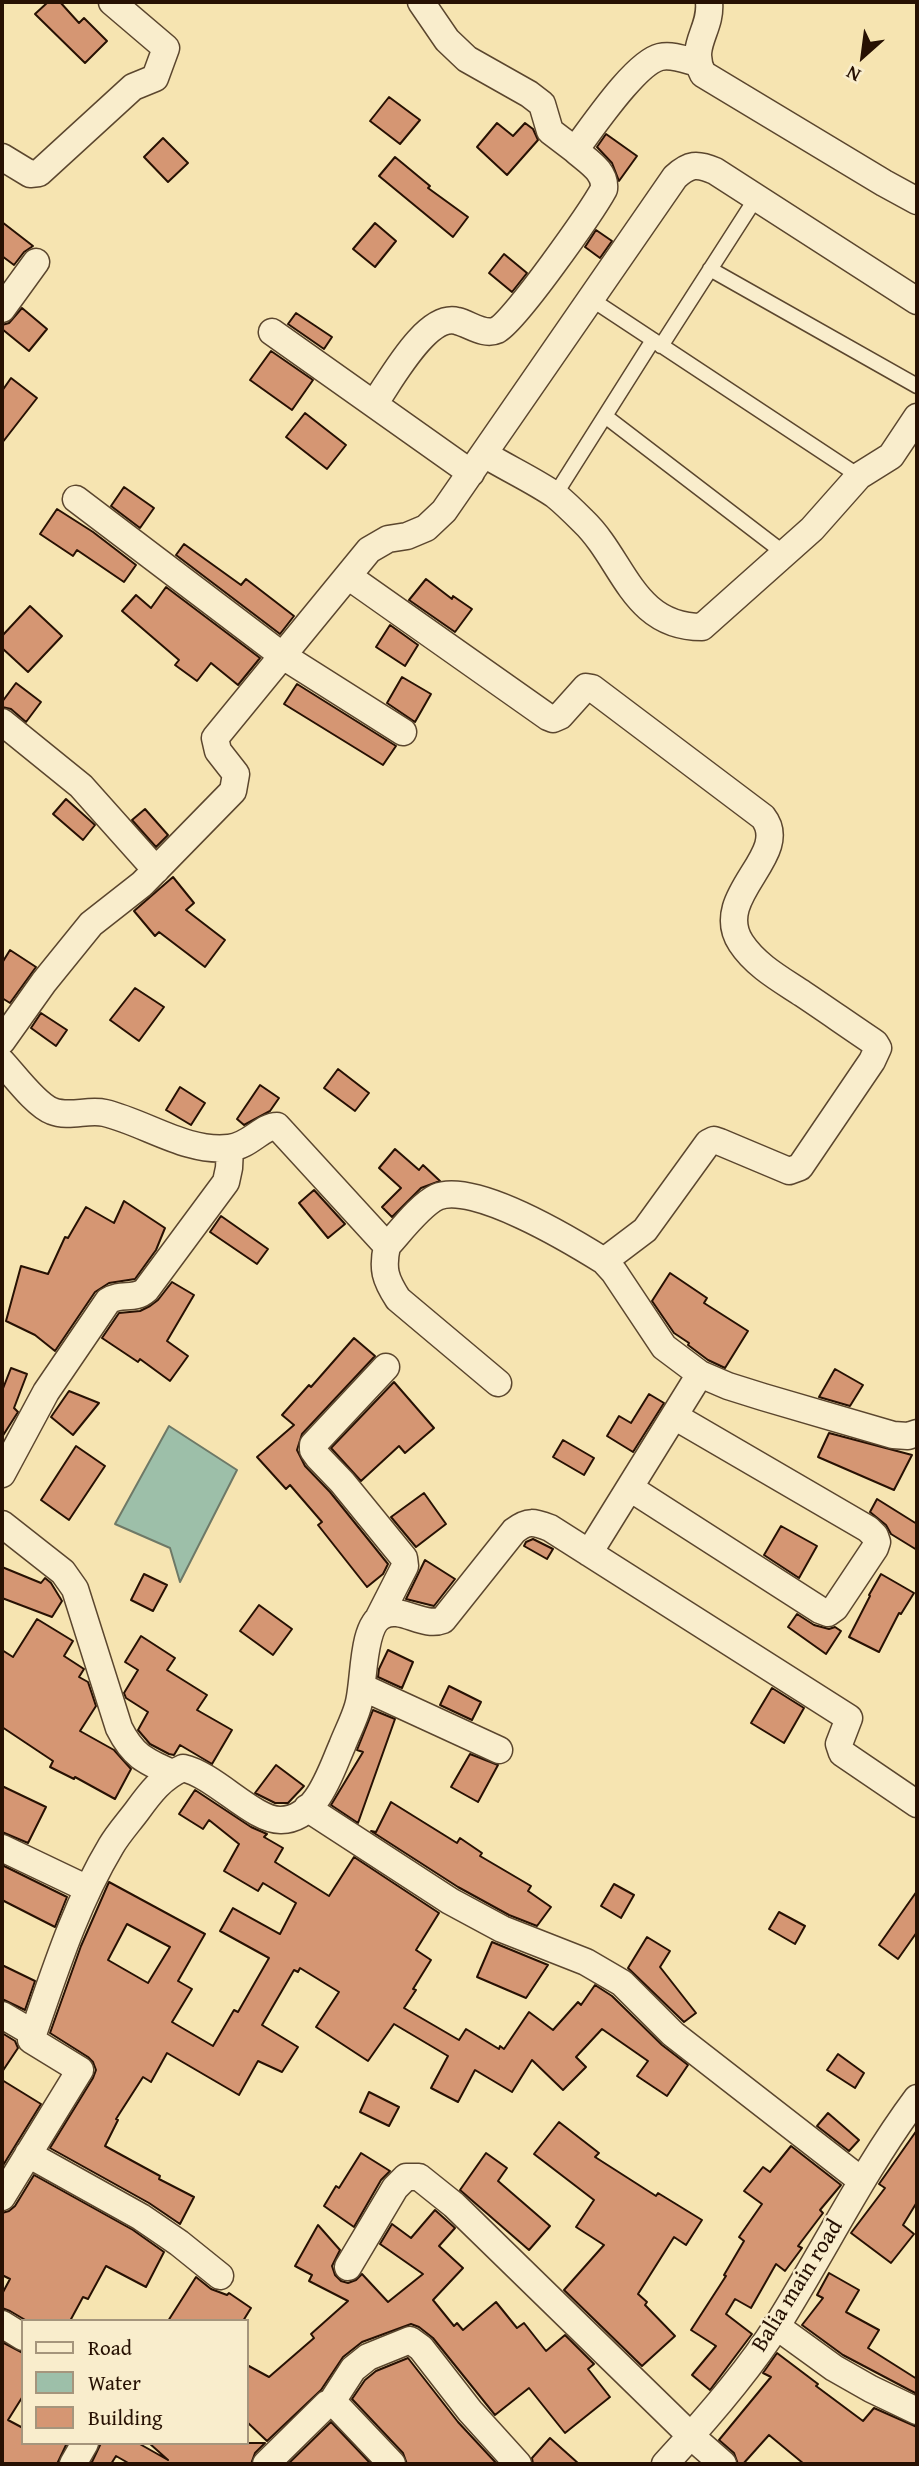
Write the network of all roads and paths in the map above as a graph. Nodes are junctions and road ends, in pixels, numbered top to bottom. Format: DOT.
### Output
graph roads {
  1 [pos="112,2"];
  2 [pos="421,2"];
  3 [pos="709,2"];
  4 [pos="697,63"];
  5 [pos="575,150"];
  6 [pos="2,157"];
  7 [pos="756,198"];
  8 [pos="917,201"];
  9 [pos="36,262"];
  10 [pos="710,270"];
  11 [pos="591,299"];
  12 [pos="917,301"];
  13 [pos="2,309"];
  14 [pos="272,332"];
  15 [pos="657,343"];
  16 [pos="917,386"];
  17 [pos="374,404"];
  18 [pos="605,416"];
  19 [pos="917,417"];
  20 [pos="478,464"];
  21 [pos="859,476"];
  22 [pos="555,495"];
  23 [pos="76,499"];
  24 [pos="784,553"];
  25 [pos="348,576"];
  26 [pos="283,656"];
  27 [pos="2,722"];
  28 [pos="403,732"];
  29 [pos="156,870"];
  30 [pos="2,1041"];
  31 [pos="2,1062"];
  32 [pos="230,1148"];
  33 [pos="387,1246"];
  34 [pos="604,1261"];
  35 [pos="386,1367"];
  36 [pos="701,1374"];
  37 [pos="498,1383"];
  38 [pos="674,1416"];
  39 [pos="917,1433"];
  40 [pos="2,1474"];
  41 [pos="629,1488"];
  42 [pos="2,1524"];
  43 [pos="589,1553"];
  44 [pos="379,1617"];
  45 [pos="362,1687"];
  46 [pos="499,1750"];
  47 [pos="172,1773"];
  48 [pos="917,1804"];
  49 [pos="307,1808"];
  50 [pos="2,1848"];
  51 [pos="88,1889"];
  52 [pos="2,2015"];
  53 [pos="33,2033"];
  54 [pos="917,2098"];
  55 [pos="28,2154"];
  56 [pos="862,2181"];
  57 [pos="2,2197"];
  58 [pos="348,2267"];
  59 [pos="220,2276"];
  60 [pos="2,2324"];
  61 [pos="776,2326"];
  62 [pos="21,2336"];
  63 [pos="331,2403"];
  64 [pos="917,2411"];
  65 [pos="691,2436"];
  66 [pos="84,2445"];
  67 [pos="73,2464"];
  68 [pos="266,2464"];
  69 [pos="392,2464"];
  70 [pos="518,2464"];
  71 [pos="664,2464"];
  72 [pos="723,2464"];
  1 -- 6 [label="street"];
  2 -- 5 [label="street"];
  3 -- 4 [label="street"];
  4 -- 5 [label="street"];
  4 -- 8 [label="street"];
  5 -- 17 [label="street"];
  7 -- 10 [label="lane"];
  7 -- 11 [label="street"];
  7 -- 12 [label="street"];
  9 -- 13 [label="street"];
  10 -- 15 [label="lane"];
  10 -- 16 [label="lane"];
  11 -- 15 [label="lane"];
  11 -- 20 [label="street"];
  14 -- 17 [label="street"];
  15 -- 18 [label="lane"];
  15 -- 21 [label="lane"];
  17 -- 20 [label="street"];
  18 -- 22 [label="lane"];
  18 -- 24 [label="lane"];
  19 -- 21 [label="street"];
  20 -- 22 [label="street"];
  20 -- 25 [label="street"];
  21 -- 24 [label="street"];
  22 -- 24 [label="street"];
  23 -- 26 [label="street"];
  25 -- 26 [label="street"];
  25 -- 34 [label="street"];
  26 -- 28 [label="street"];
  26 -- 29 [label="street"];
  27 -- 29 [label="street"];
  29 -- 30 [label="street"];
  31 -- 32 [label="street"];
  32 -- 33 [label="street"];
  32 -- 40 [label="street"];
  33 -- 34 [label="street"];
  33 -- 37 [label="street"];
  34 -- 36 [label="street"];
  35 -- 44 [label="street"];
  36 -- 38 [label="street"];
  36 -- 39 [label="street"];
  38 -- 41 [label="street"];
  38 -- 41 [label="street"];
  41 -- 43 [label="street"];
  42 -- 47 [label="street"];
  43 -- 44 [label="street"];
  43 -- 48 [label="street"];
  44 -- 45 [label="street"];
  45 -- 46 [label="street"];
  45 -- 49 [label="street"];
  47 -- 49 [label="street"];
  47 -- 51 [label="street"];
  49 -- 56 [label="street"];
  50 -- 51 [label="street"];
  51 -- 53 [label="street"];
  52 -- 53 [label="street"];
  53 -- 55 [label="street"];
  54 -- 56 [label="street, Balia main road"];
  55 -- 57 [label="street"];
  55 -- 59 [label="street"];
  56 -- 61 [label="street, Balia main road"];
  58 -- 65 [label="street"];
  60 -- 62 [label="street"];
  61 -- 64 [label="street"];
  61 -- 65 [label="street, Balia main road"];
  63 -- 68 [label="street"];
  63 -- 69 [label="street"];
  63 -- 70 [label="street"];
  65 -- 71 [label="street, Balia main road"];
  65 -- 72 [label="street"];
  66 -- 67 [label="street"];
}
